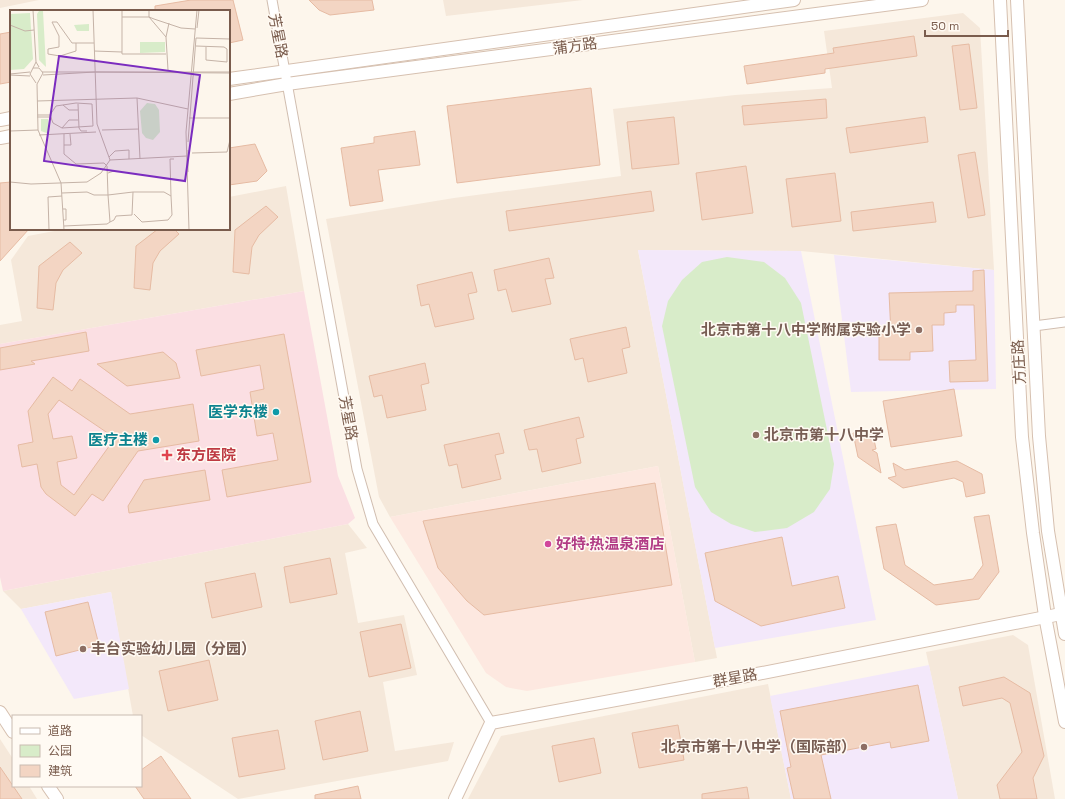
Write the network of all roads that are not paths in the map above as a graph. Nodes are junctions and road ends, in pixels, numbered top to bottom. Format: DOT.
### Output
graph roads {
  1 [pos="272,0"];
  2 [pos="794,0"];
  3 [pos="922,0"];
  4 [pos="1000,0"];
  5 [pos="1017,0"];
  6 [pos="285,71"];
  7 [pos="230,80"];
  8 [pos="288,84"];
  9 [pos="230,94"];
  10 [pos="10,118"];
  11 [pos="0,120"];
  12 [pos="10,136"];
  13 [pos="0,138"];
  14 [pos="1065,322"];
  15 [pos="1034,326"];
  16 [pos="1061,614"];
  17 [pos="1045,616"];
  18 [pos="1065,634"];
  19 [pos="0,712"];
  20 [pos="1065,722"];
  21 [pos="491,723"];
  22 [pos="12,730"];
  23 [pos="49,787"];
  24 [pos="57,799"];
  25 [pos="454,799"];
  1 -- 6 [label="street, 芳星路"];
  2 -- 6 [label="street, 蒲方路"];
  3 -- 8 [label="street, 蒲方路"];
  4 -- 17 [label="street, 方庄路"];
  5 -- 15 [label="street, 方庄路"];
  6 -- 7 [label="street, 蒲方路"];
  6 -- 8 [label="street, 芳星路"];
  8 -- 9 [label="street, 蒲方路"];
  8 -- 21 [label="street, 芳星路"];
  10 -- 11 [label="street"];
  12 -- 13 [label="street"];
  14 -- 15 [label="street"];
  15 -- 16 [label="street, 方庄路"];
  16 -- 17 [label="street, 群星路"];
  16 -- 18 [label="street, 方庄路"];
  17 -- 20 [label="street, 方庄路"];
  17 -- 21 [label="street, 群星路"];
  19 -- 22 [label="street"];
  21 -- 25 [label="street"];
  23 -- 24 [label="street"];
}
